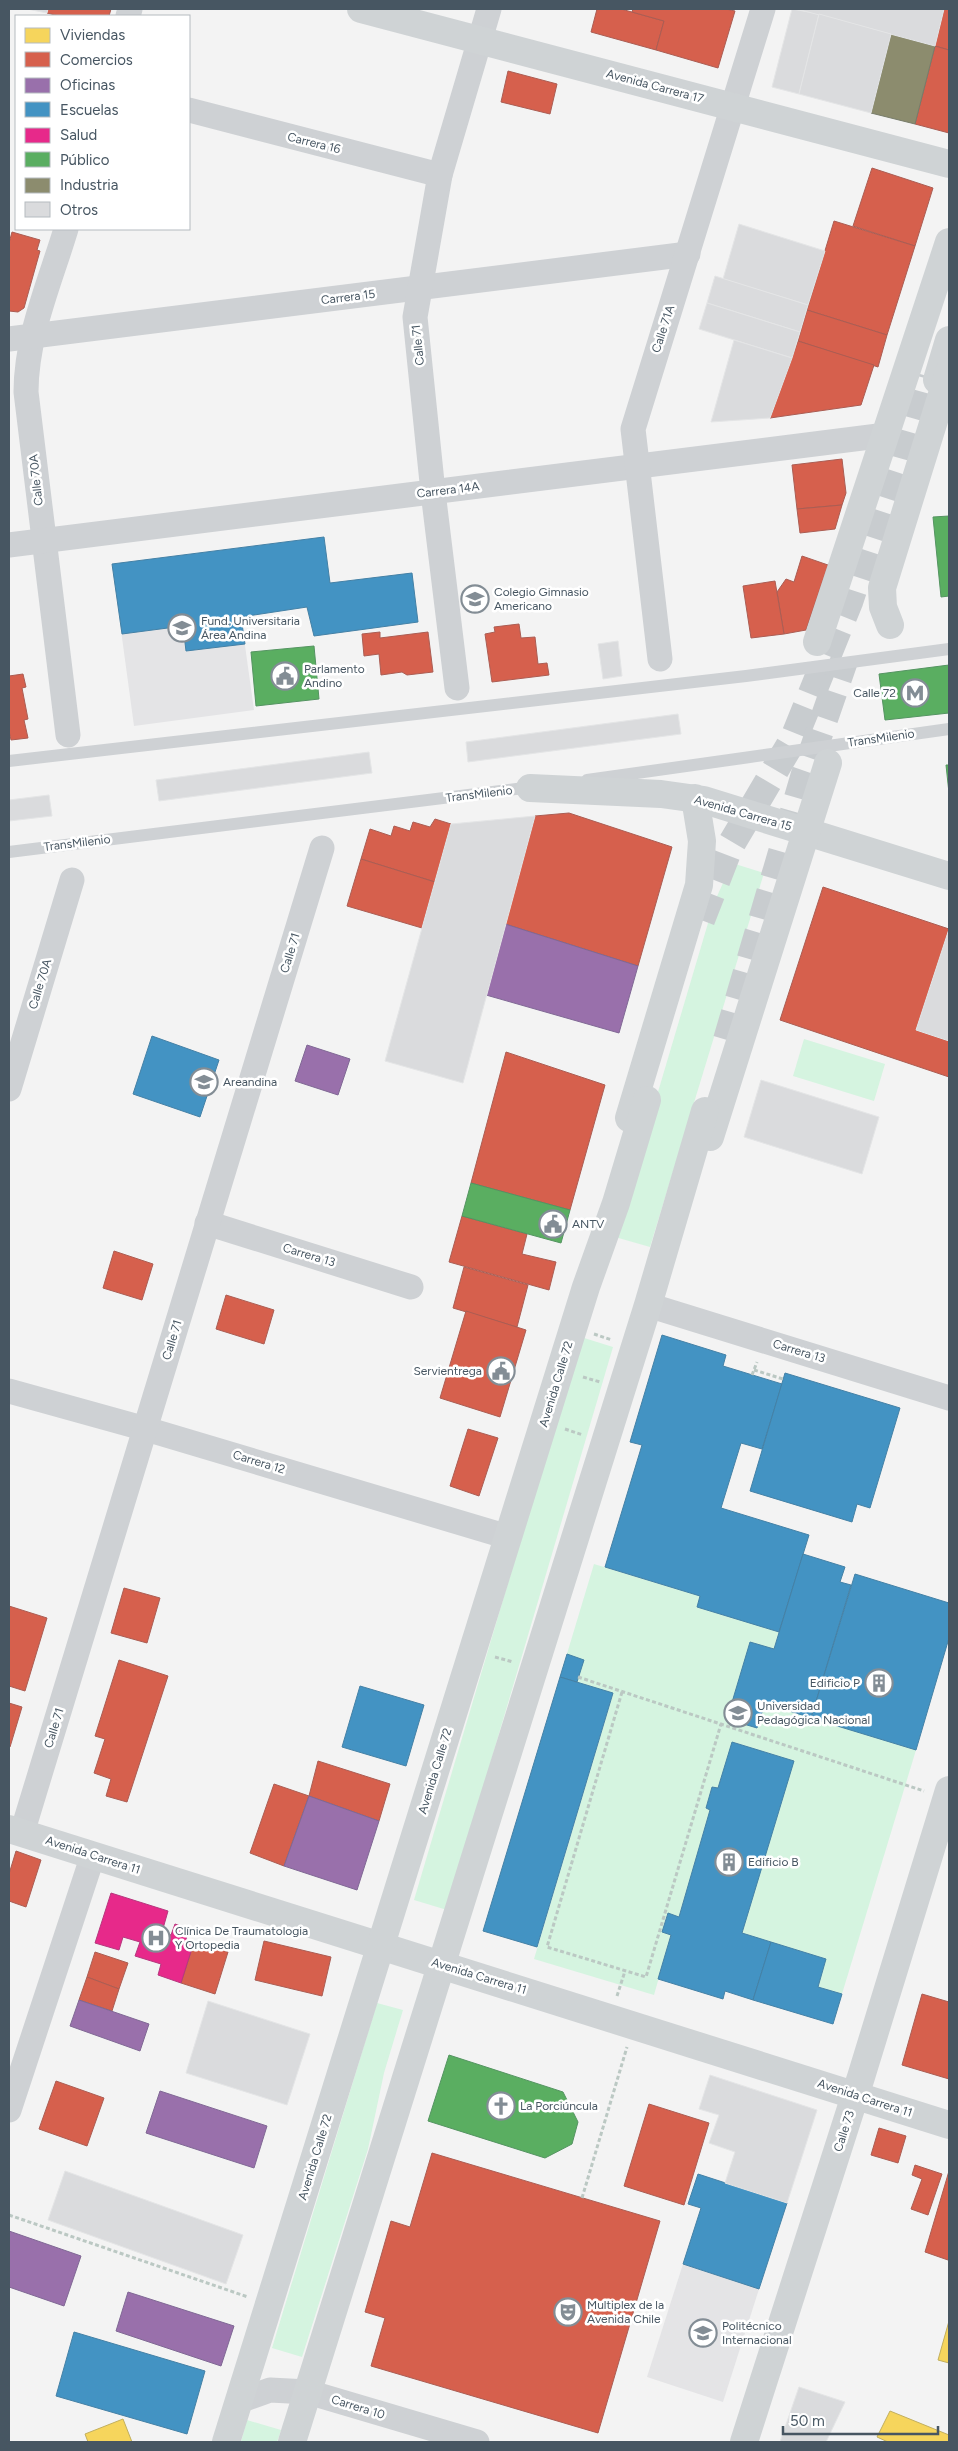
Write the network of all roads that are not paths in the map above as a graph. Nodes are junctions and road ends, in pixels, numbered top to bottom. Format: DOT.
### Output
graph roads {
  1 [pos="361,9"];
  2 [pos="489,9"];
  3 [pos="763,9"];
  4 [pos="480,40"];
  5 [pos="734,107"];
  6 [pos="190,110"];
  7 [pos="949,164"];
  8 [pos="440,175"];
  9 [pos="66,230"];
  10 [pos="949,242"];
  11 [pos="688,254"];
  12 [pos="949,279"];
  13 [pos="419,288"];
  14 [pos="21,339"];
  15 [pos="949,340"];
  16 [pos="935,375"];
  17 [pos="886,435"];
  18 [pos="636,466"];
  19 [pos="433,492"];
  20 [pos="43,540"];
  21 [pos="9,545"];
  22 [pos="890,625"];
  23 [pos="817,642"];
  24 [pos="949,649"];
  25 [pos="660,659"];
  26 [pos="457,688"];
  27 [pos="949,729"];
  28 [pos="68,735"];
  29 [pos="9,761"];
  30 [pos="828,763"];
  31 [pos="530,788"];
  32 [pos="695,798"];
  33 [pos="806,831"];
  34 [pos="322,848"];
  35 [pos="9,852"];
  36 [pos="949,876"];
  37 [pos="72,880"];
  38 [pos="9,1089"];
  39 [pos="647,1100"];
  40 [pos="705,1111"];
  41 [pos="208,1223"];
  42 [pos="411,1287"];
  43 [pos="586,1287"];
  44 [pos="648,1305"];
  45 [pos="9,1391"];
  46 [pos="949,1398"];
  47 [pos="146,1429"];
  48 [pos="508,1537"];
  49 [pos="941,1792"];
  50 [pos="15,1831"];
  51 [pos="93,1855"];
  52 [pos="381,1946"];
  53 [pos="443,1965"];
  54 [pos="856,2095"];
  55 [pos="9,2110"];
  56 [pos="949,2125"];
  57 [pos="308,2392"];
  58 [pos="239,2401"];
  59 [pos="226,2442"];
  60 [pos="292,2442"];
  61 [pos="477,2442"];
  62 [pos="744,2442"];
  1 -- 4 [label="main road, Avenida Carrera 17"];
  2 -- 4 [label="street, Calle 71"];
  3 -- 5 [label="street, Calle 71A"];
  4 -- 5 [label="main road, Avenida Carrera 17"];
  4 -- 8 [label="street, Calle 71"];
  5 -- 7 [label="main road, Avenida Carrera 17"];
  5 -- 11 [label="street, Calle 71A"];
  6 -- 8 [label="street, Carrera 16"];
  8 -- 13 [label="street, Calle 71"];
  9 -- 14 [label="street, Calle 70A"];
  10 -- 17 [label="main road"];
  11 -- 13 [label="street, Carrera 15"];
  11 -- 18 [label="street, Calle 71A"];
  12 -- 16 [label="main road"];
  13 -- 14 [label="street, Carrera 15"];
  13 -- 19 [label="street, Calle 71"];
  14 -- 20 [label="street, Calle 70A"];
  15 -- 16 [label="main road"];
  16 -- 22 [label="main road"];
  17 -- 18 [label="street, Carrera 14A"];
  17 -- 23 [label="main road"];
  18 -- 19 [label="street, Carrera 14A"];
  18 -- 25 [label="street, Calle 71A"];
  19 -- 20 [label="street, Carrera 14A"];
  19 -- 26 [label="street, Calle 71"];
  20 -- 21 [label="street, Carrera 14A"];
  20 -- 28 [label="street, Calle 70A"];
  24 -- 29 [label="lane"];
  27 -- 31 [label="lane, TransMilenio"];
  30 -- 33 [label="main road"];
  31 -- 32 [label="main road, Avenida Carrera 15"];
  31 -- 35 [label="lane, TransMilenio"];
  32 -- 33 [label="main road, Avenida Carrera 15"];
  32 -- 43 [label="main road"];
  33 -- 36 [label="main road, Avenida Carrera 15"];
  33 -- 44 [label="main road"];
  34 -- 41 [label="street, Calle 71"];
  37 -- 38 [label="street, Calle 70A"];
  39 -- 43 [label="main road, Avenida Calle 72"];
  40 -- 44 [label="main road"];
  41 -- 42 [label="street, Carrera 13"];
  41 -- 47 [label="street, Calle 71"];
  43 -- 48 [label="main road, Avenida Calle 72"];
  44 -- 46 [label="street, Carrera 13"];
  44 -- 53 [label="main road"];
  45 -- 47 [label="street, Carrera 12"];
  47 -- 48 [label="street, Carrera 12"];
  47 -- 50 [label="street, Calle 71"];
  48 -- 52 [label="main road, Avenida Calle 72"];
  49 -- 54 [label="main road, Calle 73"];
  50 -- 51 [label="main road, Avenida Carrera 11"];
  51 -- 52 [label="main road, Avenida Carrera 11"];
  51 -- 55 [label="street"];
  52 -- 53 [label="main road, Avenida Carrera 11"];
  52 -- 58 [label="main road, Avenida Calle 72"];
  53 -- 54 [label="main road, Avenida Carrera 11"];
  53 -- 57 [label="main road"];
  54 -- 56 [label="main road, Avenida Carrera 11"];
  54 -- 62 [label="main road, Calle 73"];
  57 -- 58 [label="street, Carrera 10"];
  57 -- 60 [label="main road"];
  57 -- 61 [label="street, Carrera 10"];
  58 -- 59 [label="main road, Avenida Calle 72"];
}
